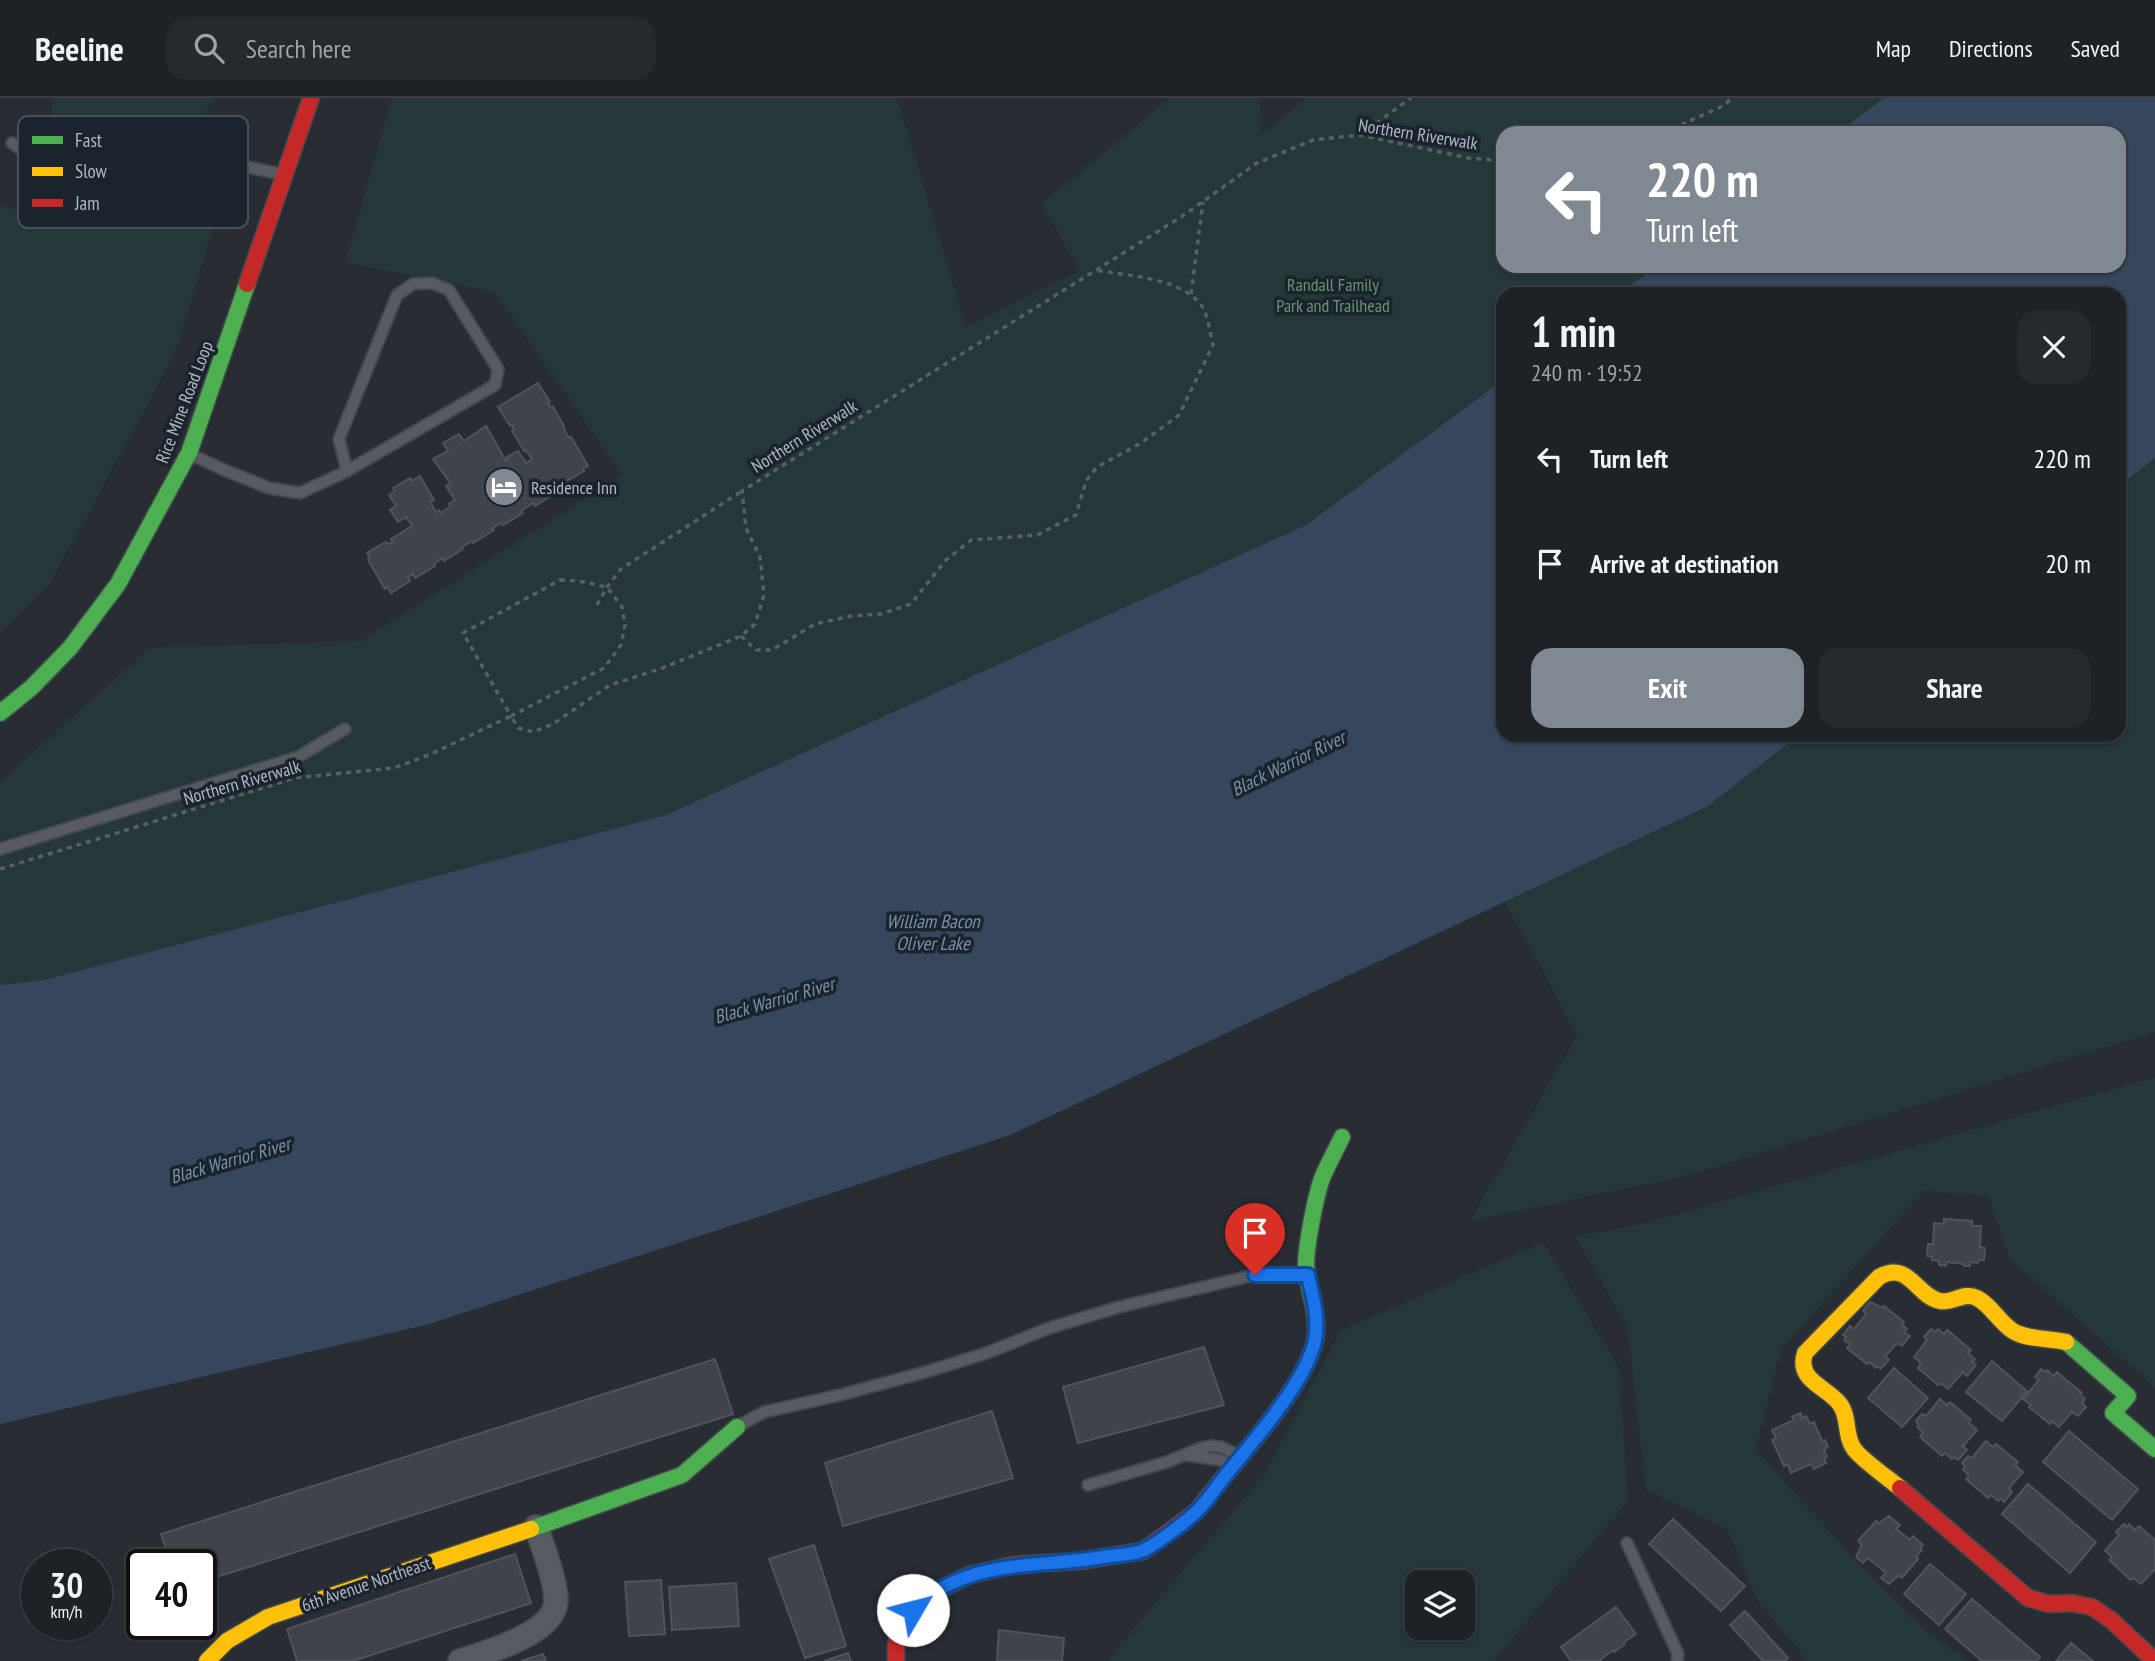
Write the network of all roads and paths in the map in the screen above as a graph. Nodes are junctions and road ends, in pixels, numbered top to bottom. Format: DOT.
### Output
graph roads {
  1 [pos="311,98"];
  2 [pos="1411,98"];
  3 [pos="1731,98"];
  4 [pos="1678,126"];
  5 [pos="1360,135"];
  6 [pos="12,143"];
  7 [pos="18,147"];
  8 [pos="1496,160"];
  9 [pos="248,167"];
  10 [pos="284,175"];
  11 [pos="1203,201"];
  12 [pos="1095,270"];
  13 [pos="1191,294"];
  14 [pos="189,453"];
  15 [pos="347,471"];
  16 [pos="742,491"];
  17 [pos="607,587"];
  18 [pos="597,604"];
  19 [pos="741,636"];
  20 [pos="0,713"];
  21 [pos="511,716"];
  22 [pos="345,729"];
  23 [pos="0,849"];
  24 [pos="0,869"];
  25 [pos="1342,1137"];
  26 [pos="1308,1275"];
  27 [pos="737,1427"];
  28 [pos="2155,1449"];
  29 [pos="1237,1462"];
  30 [pos="1088,1485"];
  31 [pos="536,1527"];
  32 [pos="1627,1543"];
  33 [pos="207,1661"];
  34 [pos="460,1661"];
  35 [pos="896,1661"];
  36 [pos="1677,1661"];
  37 [pos="2155,1661"];
  1 -- 10 [label="street, Rice Mine Road Loop"];
  2 -- 5 [label="path"];
  3 -- 4 [label="path"];
  5 -- 8 [label="path, Northern Riverwalk"];
  5 -- 11 [label="path, Northern Riverwalk"];
  6 -- 7 [label="lane"];
  9 -- 10 [label="lane"];
  10 -- 14 [label="street, Rice Mine Road Loop"];
  11 -- 12 [label="path, Northern Riverwalk"];
  11 -- 13 [label="path"];
  12 -- 13 [label="path"];
  12 -- 16 [label="path, Northern Riverwalk"];
  13 -- 19 [label="path"];
  14 -- 15 [label="lane"];
  14 -- 20 [label="street, Rice Mine Road Loop"];
  15 -- 15 [label="lane"];
  16 -- 17 [label="path"];
  16 -- 19 [label="path, Northern Riverwalk"];
  17 -- 18 [label="path"];
  17 -- 21 [label="path, Northern Riverwalk"];
  17 -- 21 [label="path"];
  19 -- 21 [label="path"];
  21 -- 24 [label="path, Northern Riverwalk"];
  22 -- 23 [label="lane"];
  25 -- 26 [label="street"];
  26 -- 27 [label="lane"];
  26 -- 29 [label="street"];
  27 -- 31 [label="street, 6th Avenue Northeast"];
  28 -- 37 [label="street"];
  29 -- 30 [label="lane"];
  29 -- 35 [label="street"];
  31 -- 33 [label="street, 6th Avenue Northeast"];
  31 -- 34 [label="street"];
  32 -- 36 [label="lane"];
}
